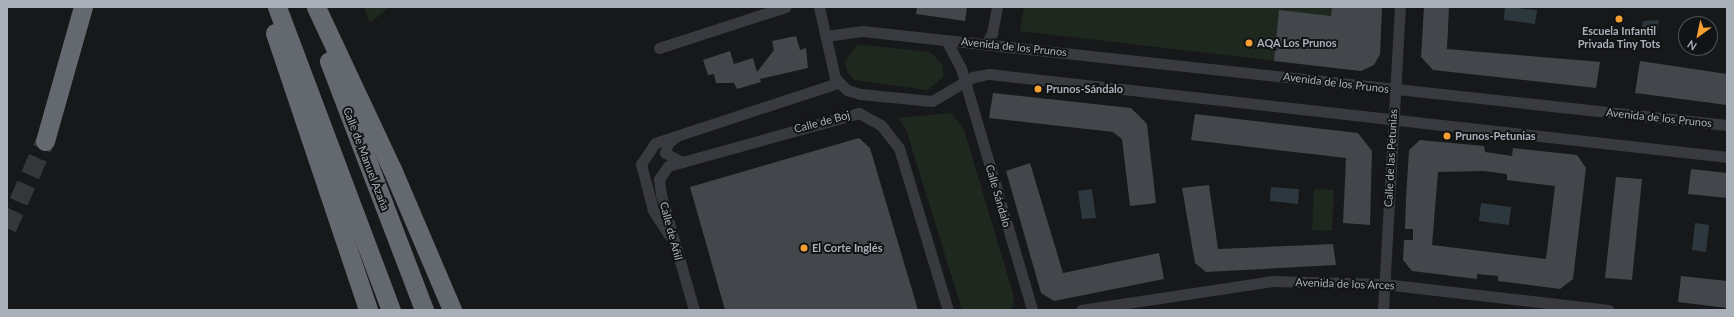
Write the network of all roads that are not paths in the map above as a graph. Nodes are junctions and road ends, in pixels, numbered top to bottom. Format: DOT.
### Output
graph roads {
  1 [pos="83,7"];
  2 [pos="267,7"];
  3 [pos="277,7"];
  4 [pos="308,7"];
  5 [pos="316,7"];
  6 [pos="784,7"];
  7 [pos="819,7"];
  8 [pos="997,7"];
  9 [pos="1400,7"];
  10 [pos="826,36"];
  11 [pos="946,40"];
  12 [pos="986,44"];
  13 [pos="659,48"];
  14 [pos="965,81"];
  15 [pos="838,83"];
  16 [pos="1395,90"];
  17 [pos="1393,120"];
  18 [pos="1727,125"];
  19 [pos="679,134"];
  20 [pos="44,141"];
  21 [pos="1727,157"];
  22 [pos="680,161"];
  23 [pos="392,169"];
  24 [pos="674,242"];
  25 [pos="1384,284"];
  26 [pos="368,310"];
  27 [pos="391,310"];
  28 [pos="424,310"];
  29 [pos="452,310"];
  30 [pos="464,310"];
  31 [pos="694,310"];
  32 [pos="948,310"];
  33 [pos="1032,310"];
  34 [pos="1081,310"];
  35 [pos="1383,310"];
  36 [pos="1609,310"];
  1 -- 20 [label="highway"];
  2 -- 26 [label="highway"];
  3 -- 27 [label="highway"];
  4 -- 28 [label="highway, Calle de Manuel Azaña"];
  5 -- 23 [label="highway"];
  6 -- 13 [label="street"];
  7 -- 10 [label="street"];
  8 -- 12 [label="street"];
  9 -- 16 [label="street, Calle de las Petunias"];
  10 -- 11 [label="street, Avenida de los Prunos"];
  10 -- 15 [label="street"];
  11 -- 12 [label="street, Avenida de los Prunos"];
  11 -- 14 [label="street, Avenida de los Prunos"];
  12 -- 16 [label="street, Avenida de los Prunos"];
  14 -- 15 [label="street"];
  14 -- 17 [label="street"];
  14 -- 33 [label="street, Calle Sándalo"];
  15 -- 19 [label="street"];
  16 -- 17 [label="street, Calle de las Petunias"];
  16 -- 18 [label="street, Avenida de los Prunos"];
  17 -- 21 [label="street"];
  17 -- 25 [label="street, Calle de las Petunias"];
  19 -- 22 [label="street"];
  19 -- 24 [label="street"];
  22 -- 24 [label="street, Calle de Añil"];
  22 -- 32 [label="street, Calle de Boj"];
  23 -- 29 [label="highway"];
  23 -- 30 [label="highway"];
  24 -- 31 [label="street, Calle de Añil"];
  25 -- 34 [label="street, Avenida de los Arces"];
  25 -- 35 [label="street, Calle de las Petunias"];
  25 -- 36 [label="street, Avenida de los Arces"];
}
